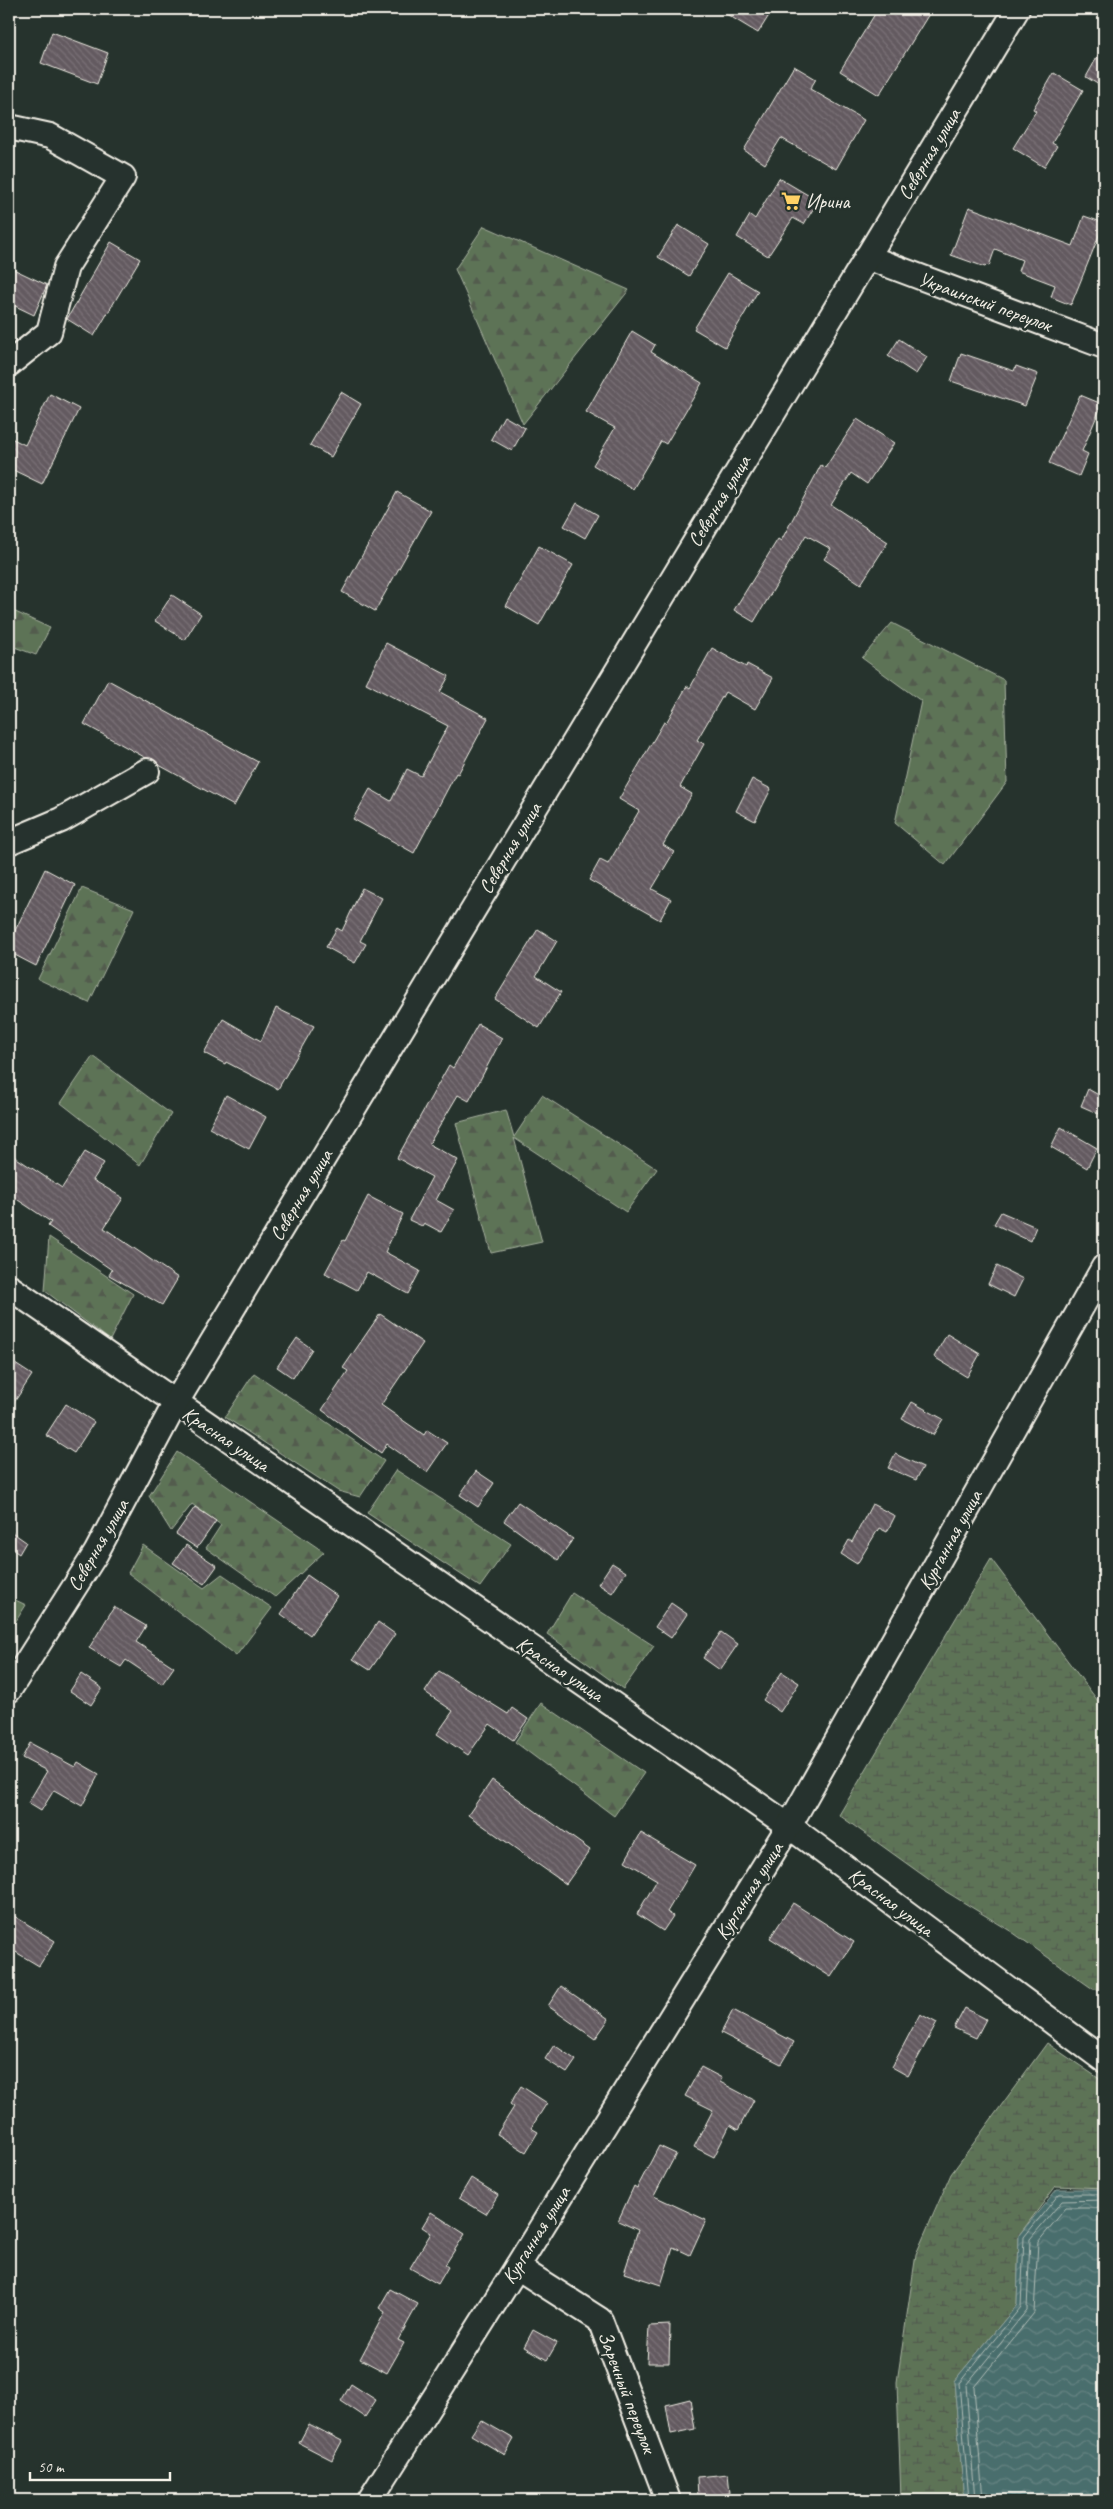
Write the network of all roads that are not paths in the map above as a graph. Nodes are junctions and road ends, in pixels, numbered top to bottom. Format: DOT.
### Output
graph roads {
  1 [pos="1017,9"];
  2 [pos="9,127"];
  3 [pos="867,257"];
  4 [pos="1104,346"];
  5 [pos="9,364"];
  6 [pos="147,771"];
  7 [pos="9,842"];
  8 [pos="1104,1267"];
  9 [pos="9,1287"];
  10 [pos="175,1404"];
  11 [pos="9,1690"];
  12 [pos="789,1826"];
  13 [pos="1104,2060"];
  14 [pos="517,2267"];
  15 [pos="370,2500"];
  16 [pos="668,2500"];
  1 -- 3 [label="street, Северная улица"];
  2 -- 5 [label="street"];
  3 -- 4 [label="street, Украинский переулок"];
  3 -- 10 [label="street, Северная улица"];
  6 -- 7 [label="street"];
  8 -- 12 [label="street, Курганная улица"];
  9 -- 10 [label="street, Красная улица"];
  10 -- 11 [label="street, Северная улица"];
  10 -- 12 [label="street, Красная улица"];
  12 -- 13 [label="street, Красная улица"];
  12 -- 14 [label="street, Курганная улица"];
  14 -- 15 [label="street, Курганная улица"];
  14 -- 16 [label="street, Заречный переулок"];
}
